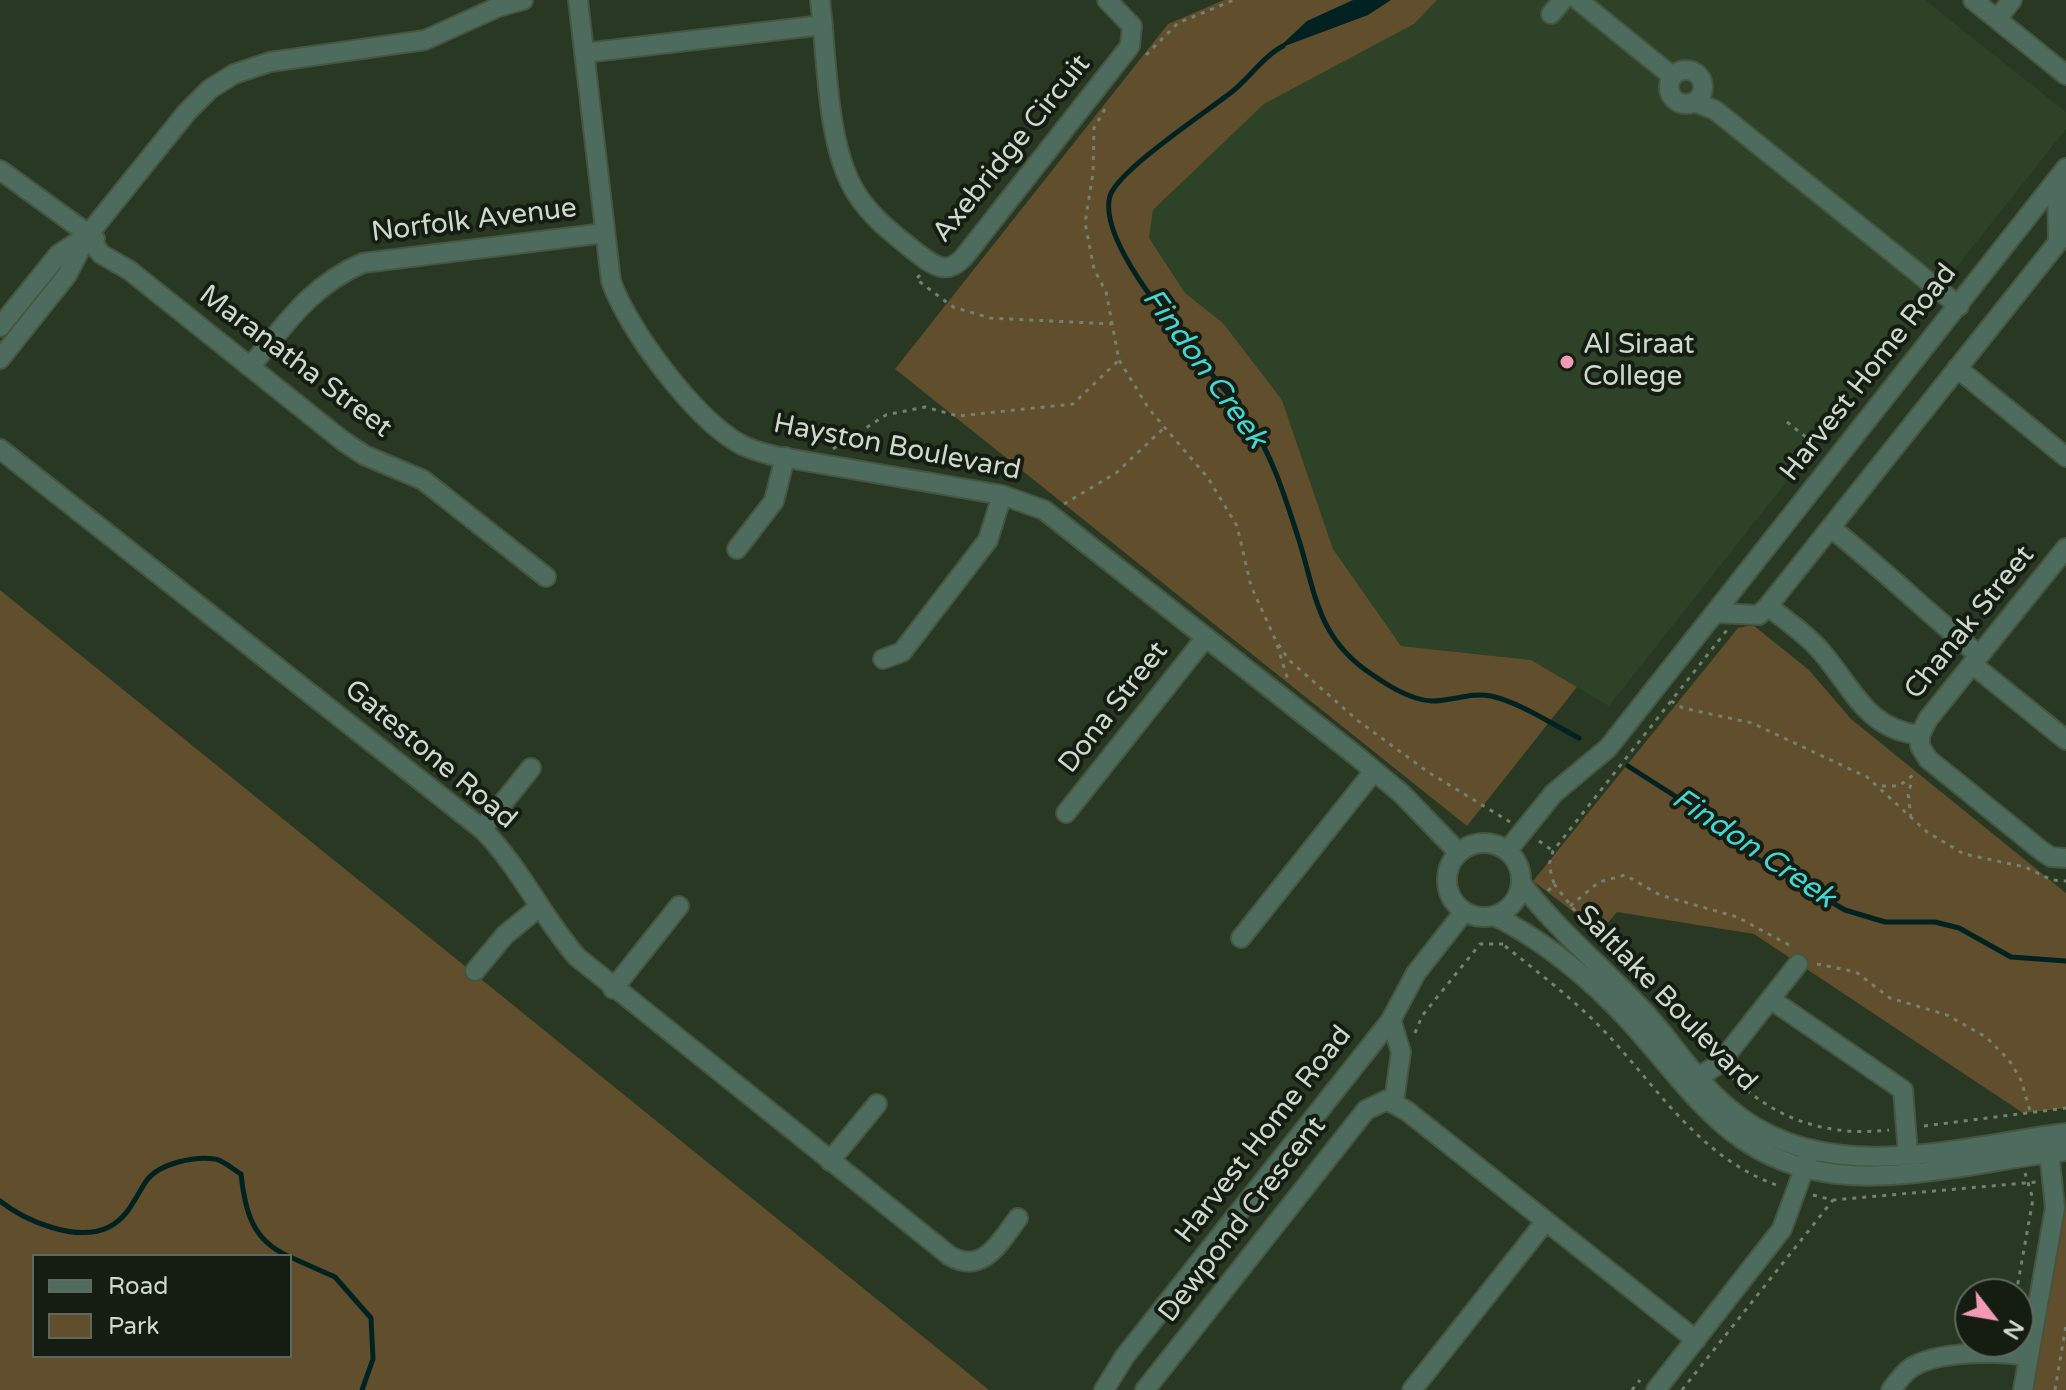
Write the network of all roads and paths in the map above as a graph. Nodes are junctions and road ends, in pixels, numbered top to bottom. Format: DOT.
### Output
graph roads {
  1 [pos="523,0"];
  2 [pos="578,0"];
  3 [pos="820,0"];
  4 [pos="1107,0"];
  5 [pos="1234,0"];
  6 [pos="1578,0"];
  7 [pos="1973,0"];
  8 [pos="2012,0"];
  9 [pos="1997,19"];
  10 [pos="823,25"];
  11 [pos="584,53"];
  12 [pos="1137,65"];
  13 [pos="2066,75"];
  14 [pos="1672,76"];
  15 [pos="1698,96"];
  16 [pos="1109,103"];
  17 [pos="0,170"];
  18 [pos="2061,174"];
  19 [pos="605,233"];
  20 [pos="87,236"];
  21 [pos="2062,236"];
  22 [pos="930,263"];
  23 [pos="1959,306"];
  24 [pos="1112,324"];
  25 [pos="0,327"];
  26 [pos="0,359"];
  27 [pos="1119,360"];
  28 [pos="250,367"];
  29 [pos="1957,368"];
  30 [pos="1787,422"];
  31 [pos="1165,427"];
  32 [pos="0,449"];
  33 [pos="785,457"];
  34 [pos="2066,457"];
  35 [pos="1836,461"];
  36 [pos="830,465"];
  37 [pos="1002,495"];
  38 [pos="1054,516"];
  39 [pos="1831,528"];
  40 [pos="2066,548"];
  41 [pos="737,549"];
  42 [pos="546,577"];
  43 [pos="1768,606"];
  44 [pos="1716,613"];
  45 [pos="1206,637"];
  46 [pos="1276,641"];
  47 [pos="883,659"];
  48 [pos="1976,659"];
  49 [pos="1298,709"];
  50 [pos="1920,735"];
  51 [pos="2066,740"];
  52 [pos="1928,759"];
  53 [pos="531,768"];
  54 [pos="1374,771"];
  55 [pos="1915,775"];
  56 [pos="1879,785"];
  57 [pos="1066,813"];
  58 [pos="1911,818"];
  59 [pos="482,829"];
  60 [pos="1523,830"];
  61 [pos="1507,851"];
  62 [pos="1553,851"];
  63 [pos="1459,853"];
  64 [pos="2066,858"];
  65 [pos="2066,881"];
  66 [pos="1521,883"];
  67 [pos="1554,884"];
  68 [pos="1538,904"];
  69 [pos="679,906"];
  70 [pos="539,907"];
  71 [pos="1464,912"];
  72 [pos="1495,916"];
  73 [pos="1518,928"];
  74 [pos="1241,938"];
  75 [pos="1798,964"];
  76 [pos="475,971"];
  77 [pos="613,989"];
  78 [pos="1779,1005"];
  79 [pos="1391,1020"];
  80 [pos="1415,1035"];
  81 [pos="1720,1063"];
  82 [pos="1699,1077"];
  83 [pos="1394,1101"];
  84 [pos="877,1104"];
  85 [pos="2066,1108"];
  86 [pos="2018,1115"];
  87 [pos="1906,1128"];
  88 [pos="2066,1133"];
  89 [pos="2054,1146"];
  90 [pos="2021,1148"];
  91 [pos="1908,1154"];
  92 [pos="1807,1160"];
  93 [pos="830,1161"];
  94 [pos="1783,1162"];
  95 [pos="1775,1197"];
  96 [pos="1833,1200"];
  97 [pos="1018,1218"];
  98 [pos="1545,1222"];
  99 [pos="2019,1278"];
  100 [pos="1711,1321"];
  101 [pos="2066,1325"];
  102 [pos="2034,1328"];
  103 [pos="1727,1333"];
  104 [pos="1696,1340"];
  105 [pos="1954,1357"];
  106 [pos="2029,1358"];
  107 [pos="1104,1390"];
  108 [pos="1145,1390"];
  109 [pos="1412,1390"];
  110 [pos="1656,1390"];
  111 [pos="1682,1390"];
  112 [pos="1891,1390"];
  113 [pos="2023,1390"];
  114 [pos="2055,1390"];
  1 -- 20 [label="street"];
  2 -- 11 [label="street, Hayston Boulevard"];
  3 -- 10 [label="street, Axebridge Circuit"];
  4 -- 22 [label="street, Axebridge Circuit"];
  5 -- 12 [label="path"];
  6 -- 14 [label="street"];
  7 -- 9 [label="street"];
  8 -- 9 [label="street"];
  9 -- 13 [label="street"];
  10 -- 11 [label="street"];
  10 -- 22 [label="street, Axebridge Circuit"];
  11 -- 19 [label="street, Hayston Boulevard"];
  14 -- 15 [label="street"];
  14 -- 15 [label="street"];
  15 -- 23 [label="street"];
  16 -- 24 [label="path"];
  17 -- 20 [label="street, Maranatha Street"];
  18 -- 21 [label="street"];
  18 -- 23 [label="street, Harvest Home Road"];
  19 -- 28 [label="street, Norfolk Avenue"];
  19 -- 33 [label="street, Hayston Boulevard"];
  20 -- 25 [label="street"];
  20 -- 26 [label="street"];
  20 -- 28 [label="street, Maranatha Street"];
  21 -- 29 [label="street"];
  22 -- 24 [label="path"];
  23 -- 35 [label="street, Harvest Home Road"];
  24 -- 27 [label="path"];
  27 -- 31 [label="path"];
  27 -- 36 [label="path"];
  28 -- 42 [label="street, Maranatha Street"];
  29 -- 34 [label="street"];
  29 -- 39 [label="street"];
  30 -- 35 [label="path"];
  31 -- 38 [label="path"];
  31 -- 46 [label="path"];
  32 -- 59 [label="street, Gatestone Road"];
  33 -- 36 [label="street, Hayston Boulevard"];
  33 -- 41 [label="street"];
  35 -- 44 [label="street, Harvest Home Road"];
  36 -- 37 [label="street, Hayston Boulevard"];
  37 -- 38 [label="street, Hayston Boulevard"];
  37 -- 47 [label="street"];
  38 -- 45 [label="street, Hayston Boulevard"];
  39 -- 43 [label="street"];
  39 -- 48 [label="street"];
  40 -- 48 [label="street, Chanak Street"];
  43 -- 44 [label="street"];
  43 -- 50 [label="street"];
  44 -- 60 [label="street, Harvest Home Road"];
  45 -- 49 [label="street, Hayston Boulevard"];
  45 -- 57 [label="street, Dona Street"];
  46 -- 49 [label="path"];
  46 -- 60 [label="path"];
  48 -- 50 [label="street, Chanak Street"];
  48 -- 51 [label="street"];
  49 -- 54 [label="street, Hayston Boulevard"];
  50 -- 52 [label="street"];
  52 -- 55 [label="path"];
  52 -- 64 [label="street"];
  53 -- 59 [label="street"];
  54 -- 63 [label="street, Hayston Boulevard"];
  54 -- 74 [label="street"];
  55 -- 56 [label="path"];
  55 -- 58 [label="path"];
  56 -- 58 [label="path"];
  56 -- 62 [label="path"];
  58 -- 65 [label="path"];
  59 -- 70 [label="street, Gatestone Road"];
  60 -- 61 [label="street, Harvest Home Road"];
  60 -- 62 [label="path"];
  61 -- 63 [label="street"];
  61 -- 66 [label="street"];
  62 -- 67 [label="path"];
  63 -- 71 [label="street"];
  66 -- 68 [label="street, Saltlake Boulevard"];
  66 -- 72 [label="street"];
  67 -- 68 [label="path"];
  67 -- 81 [label="path"];
  68 -- 82 [label="street, Saltlake Boulevard"];
  69 -- 77 [label="street"];
  70 -- 76 [label="street"];
  70 -- 77 [label="street, Gatestone Road"];
  71 -- 72 [label="street"];
  71 -- 79 [label="street, Harvest Home Road"];
  72 -- 73 [label="street, Saltlake Boulevard"];
  73 -- 80 [label="path"];
  73 -- 94 [label="street, Saltlake Boulevard"];
  75 -- 81 [label="street"];
  77 -- 93 [label="street, Gatestone Road"];
  78 -- 87 [label="street"];
  79 -- 83 [label="street"];
  79 -- 107 [label="street, Harvest Home Road"];
  81 -- 82 [label="street"];
  81 -- 87 [label="path"];
  82 -- 92 [label="street, Saltlake Boulevard"];
  83 -- 98 [label="street"];
  83 -- 108 [label="street, Dewpond Crescent"];
  84 -- 93 [label="street"];
  85 -- 86 [label="path"];
  86 -- 87 [label="path"];
  86 -- 90 [label="path"];
  87 -- 91 [label="street"];
  88 -- 89 [label="street, Saltlake Boulevard"];
  89 -- 90 [label="street, Saltlake Boulevard"];
  89 -- 102 [label="street"];
  90 -- 91 [label="street, Saltlake Boulevard"];
  90 -- 92 [label="street, Saltlake Boulevard"];
  90 -- 99 [label="path"];
  91 -- 92 [label="street, Saltlake Boulevard"];
  92 -- 94 [label="street, Saltlake Boulevard"];
  92 -- 100 [label="street"];
  93 -- 97 [label="street, Gatestone Road"];
  94 -- 95 [label="path"];
  96 -- 103 [label="path"];
  98 -- 104 [label="street"];
  98 -- 109 [label="street"];
  100 -- 103 [label="path"];
  100 -- 104 [label="street"];
  101 -- 114 [label="path"];
  103 -- 111 [label="path"];
  104 -- 110 [label="street"];
  105 -- 112 [label="street"];
  106 -- 113 [label="street"];
}
